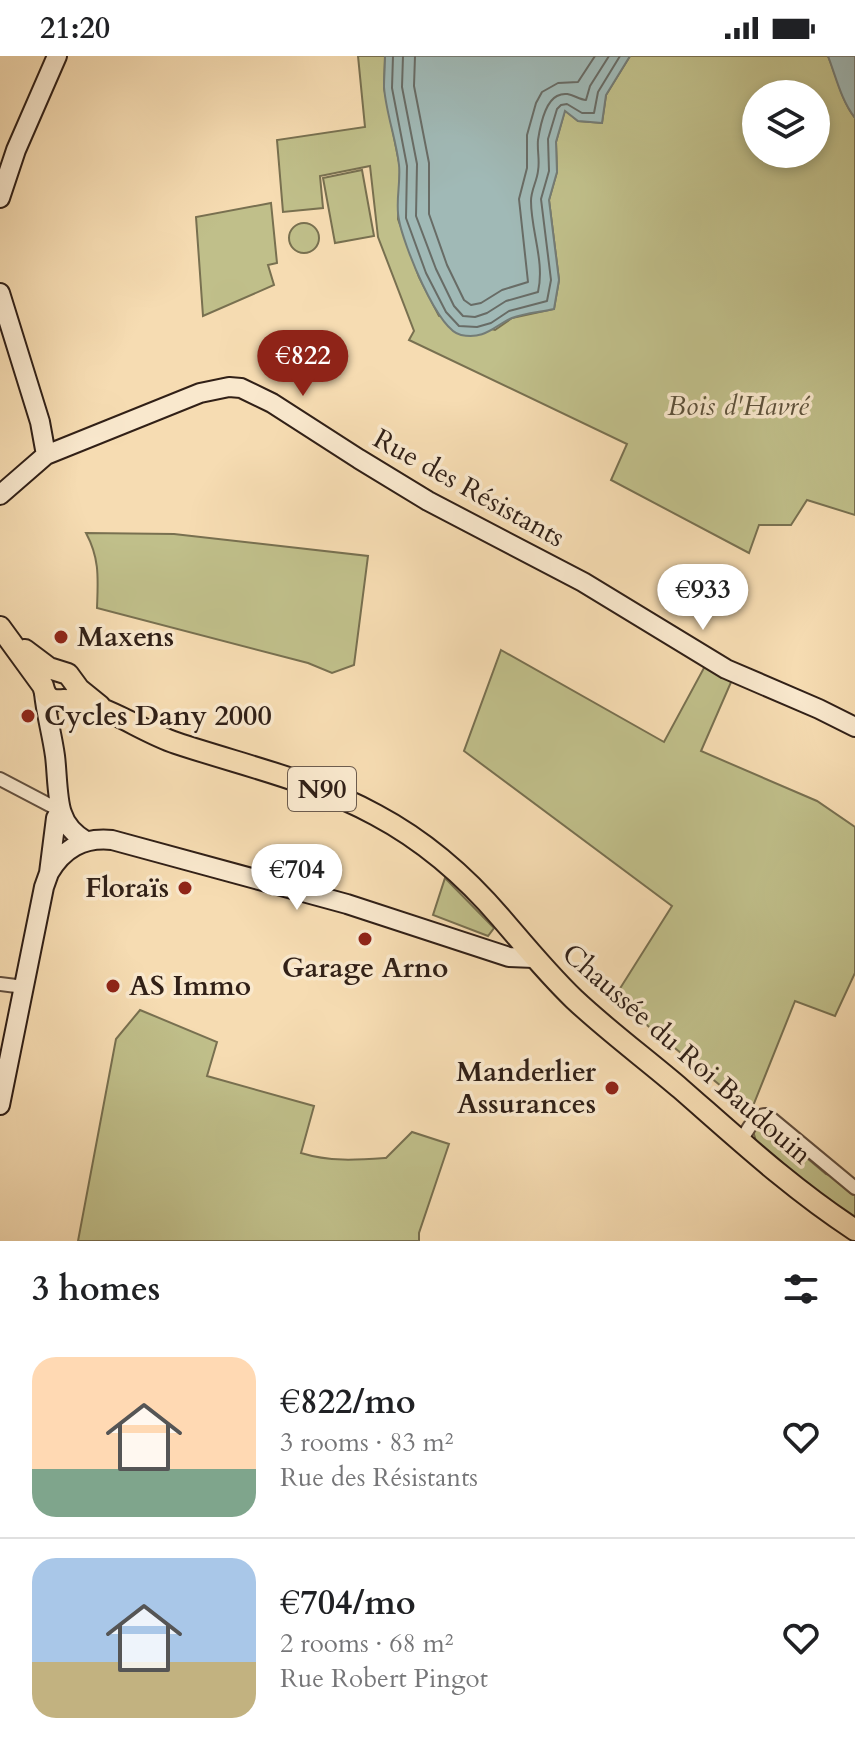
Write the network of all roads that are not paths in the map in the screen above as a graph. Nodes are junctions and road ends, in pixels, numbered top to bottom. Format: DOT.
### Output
graph roads {
  1 [pos="57,56"];
  2 [pos="0,198"];
  3 [pos="0,293"];
  4 [pos="46,455"];
  5 [pos="0,495"];
  6 [pos="5,633"];
  7 [pos="58,688"];
  8 [pos="855,727"];
  9 [pos="0,779"];
  10 [pos="61,811"];
  11 [pos="86,841"];
  12 [pos="49,873"];
  13 [pos="534,958"];
  14 [pos="0,984"];
  15 [pos="24,987"];
  16 [pos="0,1105"];
  17 [pos="740,1141"];
  18 [pos="855,1188"];
  19 [pos="855,1230"];
  1 -- 2 [label="street"];
  3 -- 4 [label="street"];
  4 -- 5 [label="street, Rue des Résistants"];
  4 -- 8 [label="street, Rue des Résistants"];
  6 -- 7 [label="main road, Chaussée du Roi Baudouin / N90"];
  7 -- 10 [label="street"];
  7 -- 13 [label="main road, Chaussée du Roi Baudouin / N90"];
  9 -- 10 [label="street"];
  10 -- 11 [label="street"];
  10 -- 12 [label="street"];
  11 -- 12 [label="street"];
  11 -- 13 [label="street"];
  12 -- 15 [label="street"];
  13 -- 17 [label="main road, Chaussée du Roi Baudouin / N90"];
  14 -- 15 [label="street"];
  15 -- 16 [label="street"];
  17 -- 18 [label="street"];
  17 -- 19 [label="main road, Chaussée du Roi Baudouin / N90"];
}
